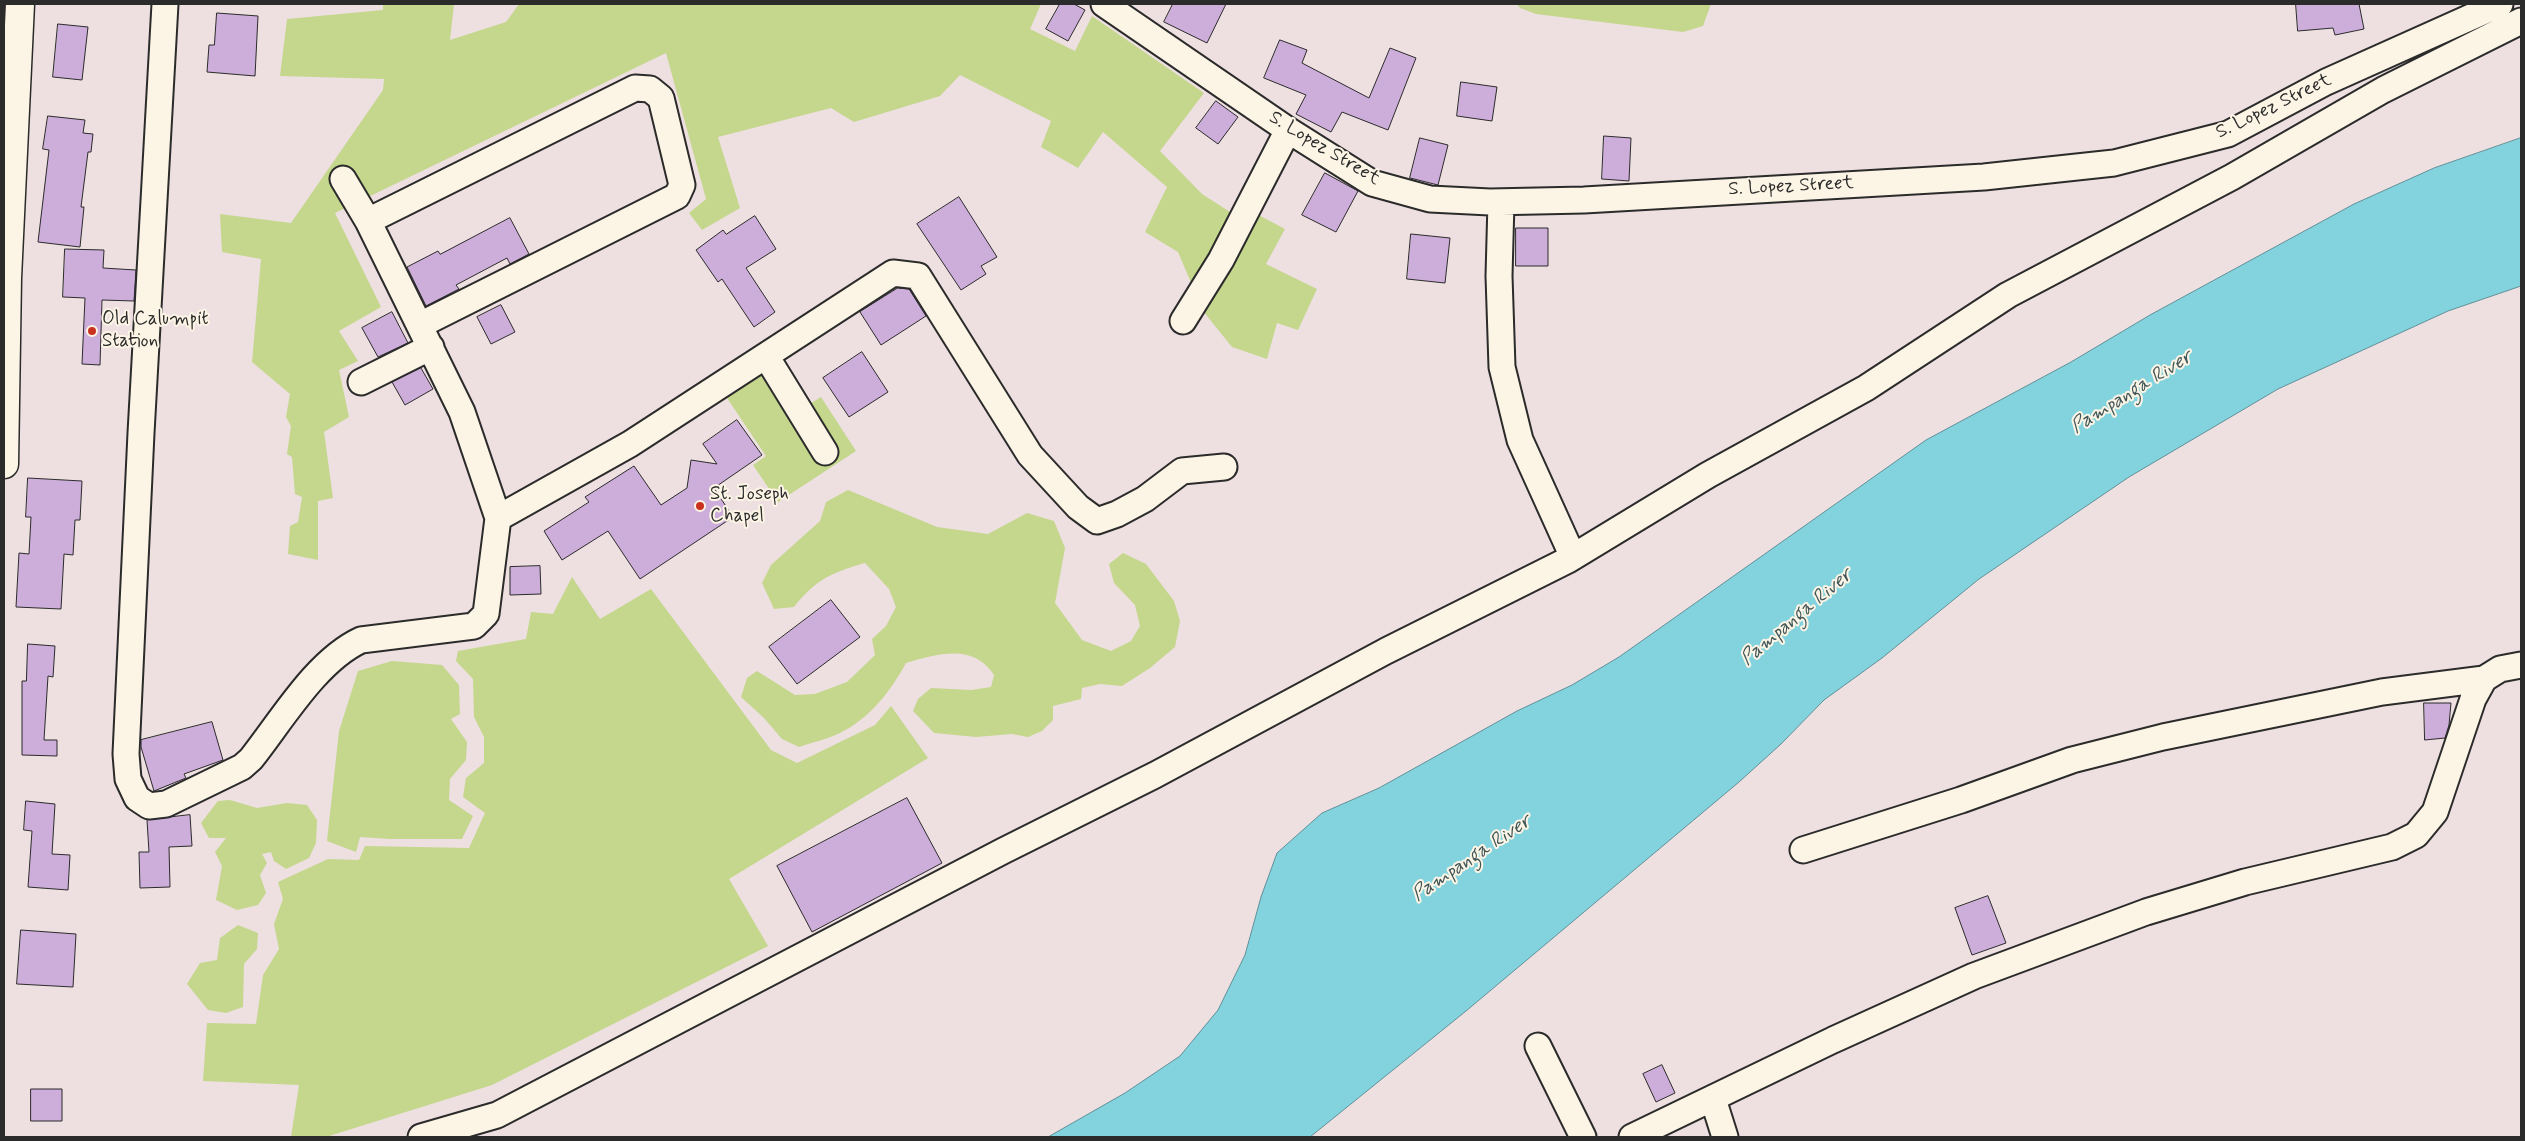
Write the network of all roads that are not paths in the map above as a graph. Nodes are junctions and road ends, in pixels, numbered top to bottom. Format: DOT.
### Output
graph roads {
  1 [pos="20,4"];
  2 [pos="165,4"];
  3 [pos="1104,4"];
  4 [pos="2500,4"];
  5 [pos="2521,21"];
  6 [pos="1288,130"];
  7 [pos="344,179"];
  8 [pos="1501,202"];
  9 [pos="368,221"];
  10 [pos="5,278"];
  11 [pos="1183,321"];
  12 [pos="420,324"];
  13 [pos="431,347"];
  14 [pos="766,356"];
  15 [pos="361,382"];
  16 [pos="825,452"];
  17 [pos="4,464"];
  18 [pos="1224,466"];
  19 [pos="498,518"];
  20 [pos="1573,557"];
  21 [pos="2521,665"];
  22 [pos="2484,679"];
  23 [pos="1803,850"];
  24 [pos="1538,1046"];
  25 [pos="1713,1099"];
  26 [pos="420,1137"];
  27 [pos="1583,1137"];
  28 [pos="1632,1137"];
  29 [pos="1725,1137"];
  1 -- 10 [label="highway"];
  2 -- 19 [label="street"];
  3 -- 6 [label="street, S. Lopez Street"];
  4 -- 8 [label="street, S. Lopez Street"];
  5 -- 20 [label="street"];
  6 -- 8 [label="street, S. Lopez Street"];
  6 -- 11 [label="street"];
  7 -- 9 [label="street"];
  8 -- 20 [label="street"];
  9 -- 12 [label="street"];
  9 -- 12 [label="street"];
  10 -- 17 [label="highway"];
  12 -- 13 [label="street"];
  13 -- 15 [label="street"];
  13 -- 19 [label="street"];
  14 -- 16 [label="street"];
  14 -- 18 [label="street"];
  14 -- 19 [label="street"];
  20 -- 26 [label="street"];
  21 -- 22 [label="street"];
  22 -- 23 [label="street"];
  22 -- 25 [label="street"];
  24 -- 27 [label="street"];
  25 -- 28 [label="street"];
  25 -- 29 [label="street"];
}
